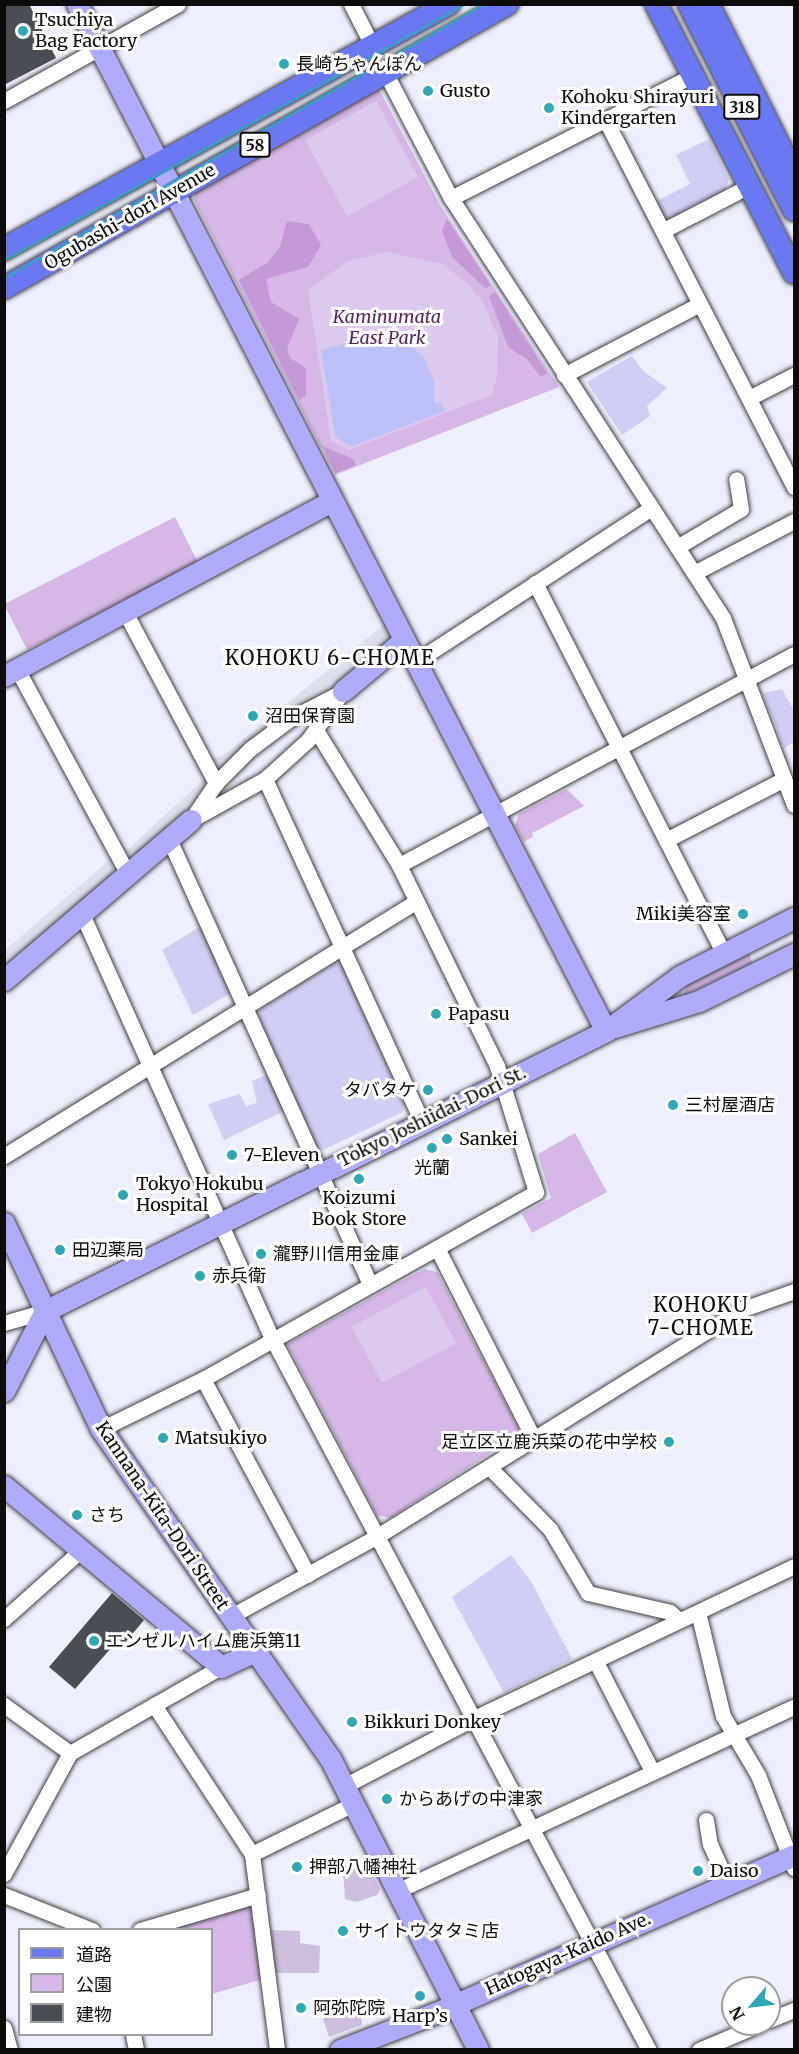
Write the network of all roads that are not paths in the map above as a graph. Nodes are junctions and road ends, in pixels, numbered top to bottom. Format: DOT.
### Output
graph roads {
  1 [pos="77,4"];
  2 [pos="178,4"];
  3 [pos="351,4"];
  4 [pos="449,4"];
  5 [pos="507,4"];
  6 [pos="656,4"];
  7 [pos="672,4"];
  8 [pos="689,4"];
  9 [pos="708,4"];
  10 [pos="373,47"];
  11 [pos="100,50"];
  12 [pos="385,72"];
  13 [pos="693,75"];
  14 [pos="4,101"];
  15 [pos="605,119"];
  16 [pos="159,164"];
  17 [pos="795,175"];
  18 [pos="749,186"];
  19 [pos="173,192"];
  20 [pos="451,198"];
  21 [pos="795,210"];
  22 [pos="664,230"];
  23 [pos="795,244"];
  24 [pos="4,249"];
  25 [pos="795,273"];
  26 [pos="4,288"];
  27 [pos="700,304"];
  28 [pos="564,375"];
  29 [pos="795,375"];
  30 [pos="749,398"];
  31 [pos="736,479"];
  32 [pos="795,487"];
  33 [pos="332,501"];
  34 [pos="651,508"];
  35 [pos="795,521"];
  36 [pos="677,547"];
  37 [pos="693,573"];
  38 [pos="535,583"];
  39 [pos="125,612"];
  40 [pos="404,640"];
  41 [pos="795,654"];
  42 [pos="415,662"];
  43 [pos="11,672"];
  44 [pos="747,680"];
  45 [pos="343,692"];
  46 [pos="316,730"];
  47 [pos="619,748"];
  48 [pos="265,779"];
  49 [pos="784,779"];
  50 [pos="216,783"];
  51 [pos="795,805"];
  52 [pos="494,815"];
  53 [pos="192,820"];
  54 [pos="169,839"];
  55 [pos="666,840"];
  56 [pos="399,865"];
  57 [pos="128,874"];
  58 [pos="417,901"];
  59 [pos="82,914"];
  60 [pos="795,918"];
  61 [pos="754,939"];
  62 [pos="343,946"];
  63 [pos="724,954"];
  64 [pos="795,954"];
  65 [pos="768,967"];
  66 [pos="4,980"];
  67 [pos="244,1007"];
  68 [pos="607,1030"];
  69 [pos="150,1065"];
  70 [pos="503,1082"];
  71 [pos="422,1122"];
  72 [pos="4,1156"];
  73 [pos="320,1173"];
  74 [pos="4,1223"];
  75 [pos="220,1223"];
  76 [pos="437,1248"];
  77 [pos="370,1285"];
  78 [pos="795,1291"];
  79 [pos="45,1311"];
  80 [pos="4,1323"];
  81 [pos="273,1340"];
  82 [pos="203,1379"];
  83 [pos="4,1391"];
  84 [pos="101,1429"];
  85 [pos="534,1439"];
  86 [pos="489,1467"];
  87 [pos="4,1486"];
  88 [pos="376,1538"];
  89 [pos="80,1551"];
  90 [pos="795,1566"];
  91 [pos="308,1575"];
  92 [pos="698,1612"];
  93 [pos="231,1616"];
  94 [pos="4,1619"];
  95 [pos="679,1620"];
  96 [pos="256,1651"];
  97 [pos="596,1662"];
  98 [pos="221,1667"];
  99 [pos="4,1705"];
  100 [pos="154,1705"];
  101 [pos="795,1707"];
  102 [pos="474,1718"];
  103 [pos="735,1735"];
  104 [pos="70,1753"];
  105 [pos="652,1771"];
  106 [pos="351,1794"];
  107 [pos="706,1820"];
  108 [pos="533,1827"];
  109 [pos="252,1854"];
  110 [pos="792,1860"];
  111 [pos="4,1874"];
  112 [pos="728,1884"];
  113 [pos="399,1890"];
  114 [pos="4,1895"];
  115 [pos="258,1895"];
  116 [pos="89,1928"];
  117 [pos="143,1928"];
  118 [pos="594,1942"];
  119 [pos="456,2004"];
  120 [pos="4,2028"];
  121 [pos="731,2036"];
  122 [pos="346,2048"];
  123 [pos="10,2049"];
  124 [pos="278,2049"];
  125 [pos="478,2049"];
  126 [pos="649,2049"];
  127 [pos="699,2049"];
  1 -- 11 [label="street"];
  2 -- 11 [label="street"];
  3 -- 10 [label="street"];
  4 -- 10 [label="main road, Ogubashi-dori Avenue / 58"];
  5 -- 12 [label="main road, Ogubashi-dori Avenue / 58"];
  6 -- 13 [label="main road, 318"];
  7 -- 23 [label="main road, 318"];
  8 -- 21 [label="main road, 318"];
  9 -- 17 [label="main road, 318"];
  10 -- 16 [label="main road, Ogubashi-dori Avenue / 58"];
  11 -- 14 [label="street"];
  11 -- 16 [label="street"];
  12 -- 19 [label="main road, Ogubashi-dori Avenue / 58"];
  12 -- 20 [label="street"];
  13 -- 15 [label="street"];
  13 -- 18 [label="main road, 318"];
  15 -- 20 [label="street"];
  15 -- 22 [label="street"];
  16 -- 19 [label="street"];
  16 -- 24 [label="main road, Ogubashi-dori Avenue / 58"];
  18 -- 22 [label="street"];
  18 -- 25 [label="main road, 318"];
  19 -- 26 [label="main road, Ogubashi-dori Avenue / 58"];
  19 -- 33 [label="street"];
  20 -- 28 [label="street"];
  22 -- 27 [label="street"];
  27 -- 28 [label="street"];
  27 -- 30 [label="street"];
  28 -- 34 [label="street"];
  29 -- 30 [label="street"];
  30 -- 32 [label="street"];
  31 -- 36 [label="street"];
  33 -- 39 [label="street"];
  33 -- 40 [label="street"];
  34 -- 36 [label="street"];
  34 -- 38 [label="street"];
  35 -- 37 [label="street"];
  36 -- 37 [label="street"];
  37 -- 44 [label="street"];
  38 -- 42 [label="street"];
  38 -- 47 [label="street"];
  39 -- 43 [label="street"];
  39 -- 50 [label="street"];
  40 -- 42 [label="street"];
  40 -- 45 [label="street"];
  41 -- 44 [label="street"];
  42 -- 52 [label="street"];
  43 -- 57 [label="street"];
  44 -- 47 [label="street"];
  44 -- 49 [label="street"];
  45 -- 46 [label="street"];
  45 -- 50 [label="street"];
  46 -- 48 [label="street"];
  46 -- 56 [label="street"];
  47 -- 52 [label="street"];
  47 -- 55 [label="street"];
  48 -- 53 [label="street"];
  48 -- 62 [label="street"];
  49 -- 51 [label="street"];
  49 -- 55 [label="street"];
  50 -- 53 [label="street"];
  52 -- 56 [label="street"];
  52 -- 68 [label="street"];
  53 -- 54 [label="street"];
  54 -- 57 [label="street"];
  54 -- 67 [label="street"];
  55 -- 63 [label="street"];
  56 -- 58 [label="street"];
  57 -- 59 [label="street"];
  58 -- 62 [label="street"];
  58 -- 70 [label="street"];
  59 -- 66 [label="street"];
  59 -- 69 [label="street"];
  60 -- 61 [label="street, Tokyo Joshiidai-Dori St."];
  61 -- 63 [label="street, Tokyo Joshiidai-Dori St."];
  61 -- 65 [label="street"];
  62 -- 67 [label="street"];
  62 -- 71 [label="street"];
  63 -- 68 [label="street, Tokyo Joshiidai-Dori St."];
  64 -- 65 [label="street, Tokyo Joshiidai-Dori St."];
  65 -- 68 [label="street, Tokyo Joshiidai-Dori St."];
  67 -- 69 [label="street"];
  67 -- 73 [label="street"];
  68 -- 70 [label="street, Tokyo Joshiidai-Dori St."];
  69 -- 72 [label="street"];
  69 -- 75 [label="street"];
  70 -- 71 [label="street, Tokyo Joshiidai-Dori St."];
  70 -- 76 [label="street"];
  71 -- 73 [label="street, Tokyo Joshiidai-Dori St."];
  73 -- 75 [label="street, Tokyo Joshiidai-Dori St."];
  73 -- 77 [label="street"];
  74 -- 79 [label="street, Kannana-Kita-Dori Street"];
  75 -- 79 [label="street, Tokyo Joshiidai-Dori St."];
  75 -- 81 [label="street"];
  76 -- 77 [label="street"];
  76 -- 85 [label="street"];
  77 -- 81 [label="street"];
  78 -- 85 [label="street"];
  79 -- 80 [label="street"];
  79 -- 83 [label="street"];
  79 -- 84 [label="street, Kannana-Kita-Dori Street"];
  81 -- 82 [label="street"];
  81 -- 88 [label="street"];
  82 -- 84 [label="street"];
  82 -- 91 [label="street"];
  84 -- 93 [label="street, Kannana-Kita-Dori Street"];
  85 -- 86 [label="street"];
  86 -- 88 [label="street"];
  86 -- 95 [label="street"];
  87 -- 89 [label="street"];
  88 -- 91 [label="street"];
  88 -- 102 [label="street"];
  89 -- 94 [label="street"];
  89 -- 98 [label="street"];
  90 -- 92 [label="street"];
  91 -- 93 [label="street"];
  92 -- 95 [label="street"];
  92 -- 103 [label="street"];
  93 -- 96 [label="street, Kannana-Kita-Dori Street"];
  95 -- 97 [label="street"];
  96 -- 98 [label="street"];
  96 -- 106 [label="street, Kannana-Kita-Dori Street"];
  97 -- 102 [label="street"];
  97 -- 105 [label="street"];
  98 -- 100 [label="street"];
  99 -- 104 [label="street"];
  100 -- 104 [label="street"];
  100 -- 109 [label="street"];
  101 -- 103 [label="street"];
  102 -- 106 [label="street"];
  102 -- 108 [label="street"];
  103 -- 105 [label="street"];
  103 -- 110 [label="street"];
  104 -- 111 [label="street"];
  105 -- 108 [label="street"];
  106 -- 109 [label="street"];
  106 -- 113 [label="street, Kannana-Kita-Dori Street"];
  107 -- 112 [label="street"];
  108 -- 113 [label="street"];
  108 -- 118 [label="street"];
  109 -- 115 [label="street"];
  110 -- 112 [label="street, Hatogaya-Kaido Ave."];
  112 -- 118 [label="street, Hatogaya-Kaido Ave."];
  113 -- 119 [label="street, Kannana-Kita-Dori Street"];
  114 -- 116 [label="street"];
  115 -- 117 [label="street"];
  115 -- 124 [label="street"];
  118 -- 119 [label="street, Hatogaya-Kaido Ave."];
  118 -- 126 [label="street"];
  119 -- 122 [label="street, Hatogaya-Kaido Ave."];
  119 -- 125 [label="street, Kannana-Kita-Dori Street"];
  120 -- 123 [label="street"];
  121 -- 127 [label="street"];
}
